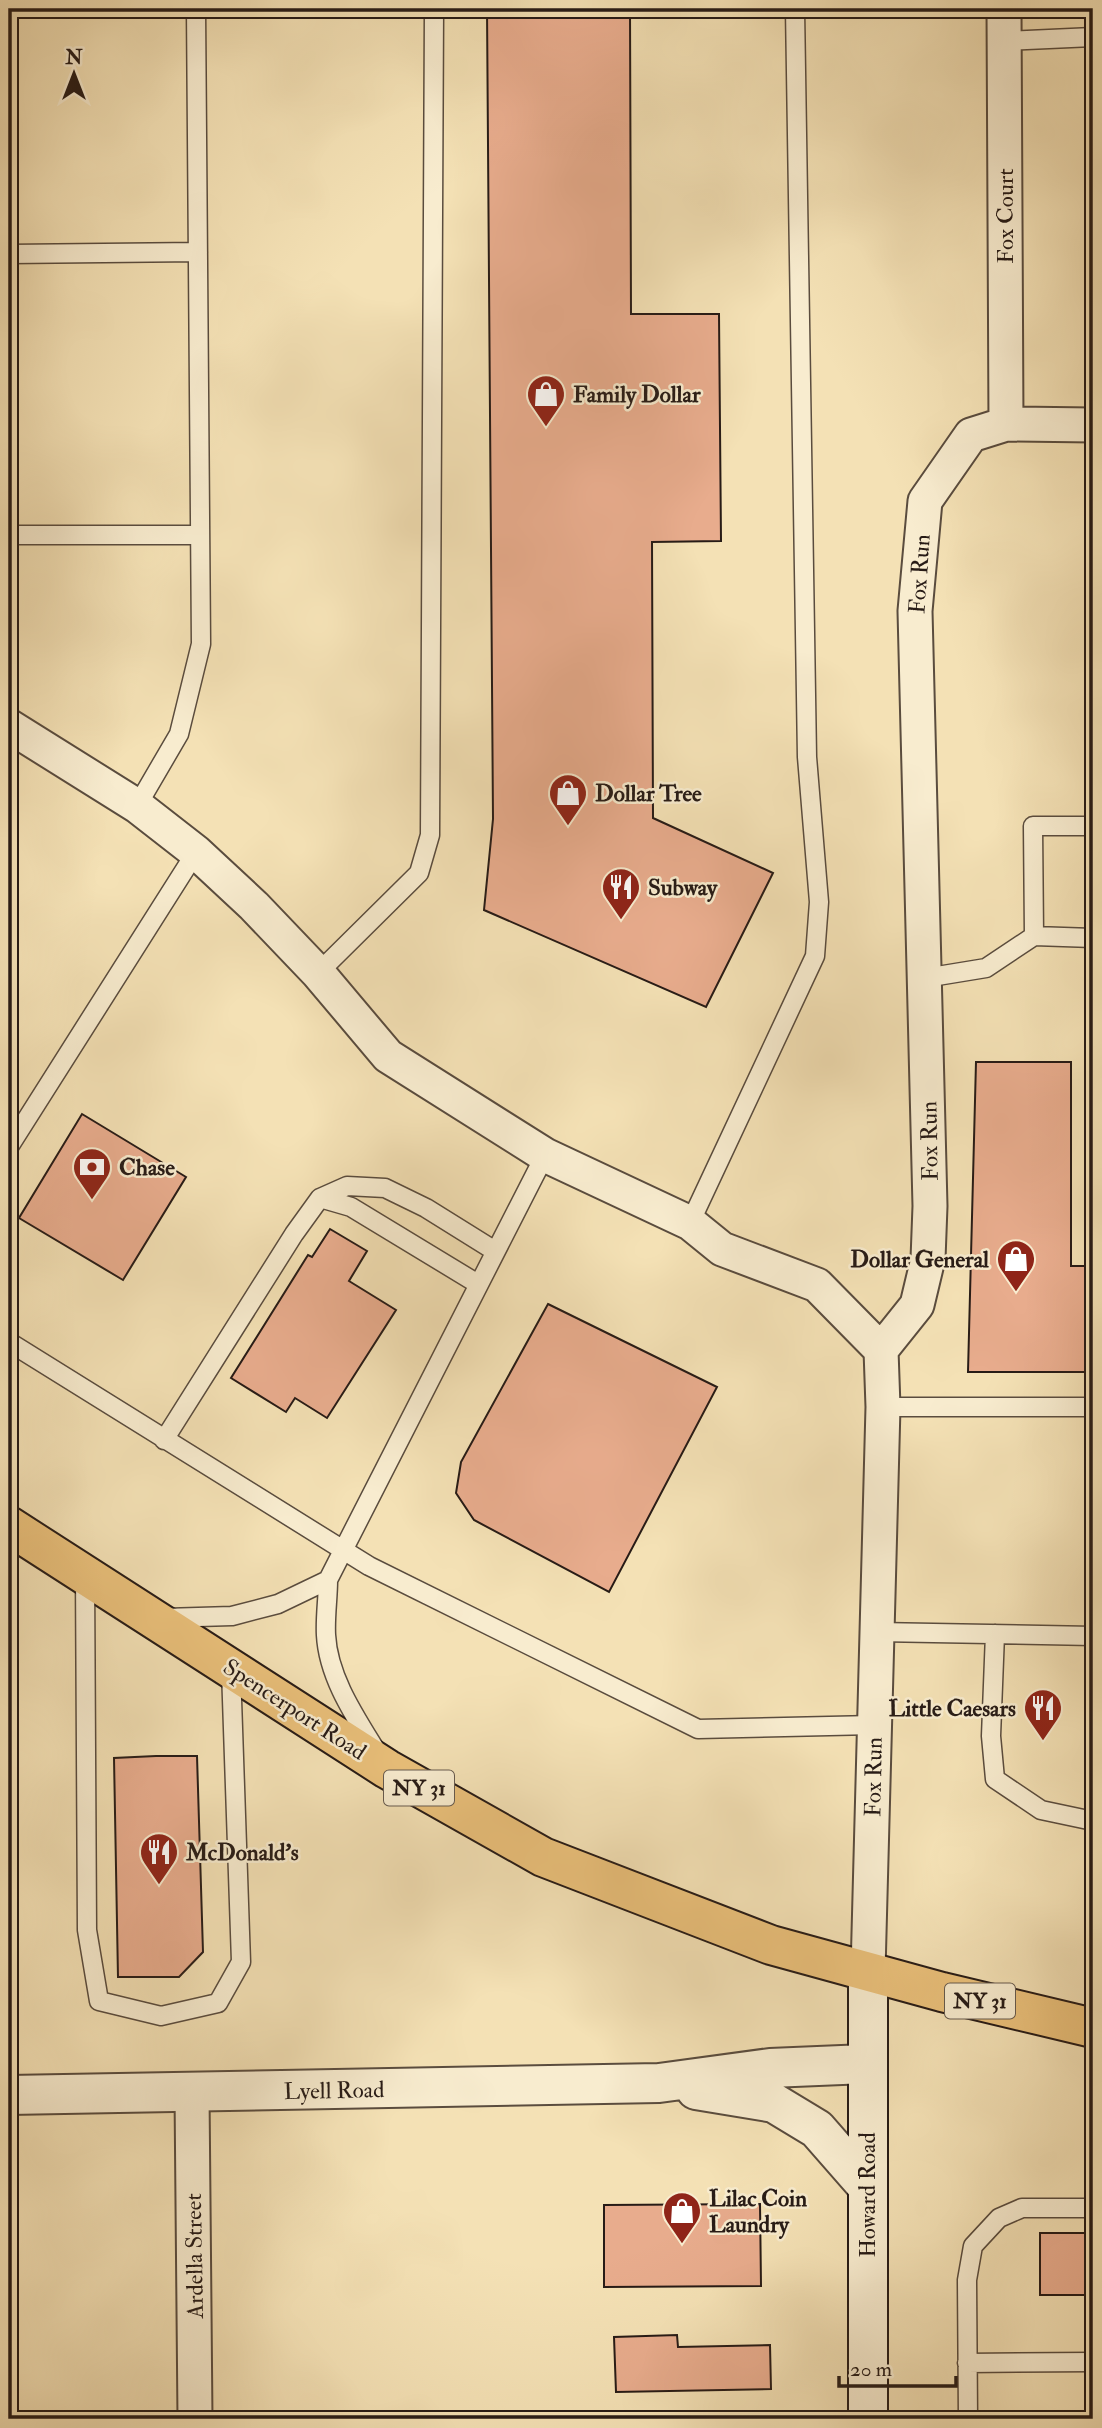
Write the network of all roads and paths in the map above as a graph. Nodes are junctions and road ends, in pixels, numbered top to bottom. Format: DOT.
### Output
graph roads {
  1 [pos="196,9"];
  2 [pos="434,9"];
  3 [pos="795,9"];
  4 [pos="1004,9"];
  5 [pos="1093,37"];
  6 [pos="1004,41"];
  7 [pos="198,252"];
  8 [pos="9,254"];
  9 [pos="1006,424"];
  10 [pos="1093,425"];
  11 [pos="9,535"];
  12 [pos="201,535"];
  13 [pos="9,726"];
  14 [pos="137,806"];
  15 [pos="1093,826"];
  16 [pos="196,852"];
  17 [pos="1034,936"];
  18 [pos="1093,938"];
  19 [pos="317,973"];
  20 [pos="925,978"];
  21 [pos="9,1147"];
  22 [pos="545,1155"];
  23 [pos="320,1198"];
  24 [pos="690,1223"];
  25 [pos="495,1251"];
  26 [pos="478,1284"];
  27 [pos="9,1342"];
  28 [pos="881,1350"];
  29 [pos="883,1407"];
  30 [pos="1093,1407"];
  31 [pos="164,1440"];
  32 [pos="9,1526"];
  33 [pos="344,1552"];
  34 [pos="85,1574"];
  35 [pos="328,1580"];
  36 [pos="154,1619"];
  37 [pos="877,1632"];
  38 [pos="995,1634"];
  39 [pos="1093,1636"];
  40 [pos="231,1668"];
  41 [pos="874,1725"];
  42 [pos="387,1769"];
  43 [pos="1093,1821"];
  44 [pos="868,1971"];
  45 [pos="1093,2028"];
  46 [pos="866,2064"];
  47 [pos="659,2083"];
  48 [pos="192,2093"];
  49 [pos="9,2095"];
  50 [pos="866,2185"];
  51 [pos="1093,2208"];
  52 [pos="1093,2362"];
  53 [pos="967,2363"];
  54 [pos="195,2419"];
  55 [pos="868,2419"];
  56 [pos="968,2419"];
  1 -- 7 [label="lane"];
  2 -- 19 [label="lane"];
  3 -- 24 [label="lane"];
  4 -- 6 [label="street, Fox Court"];
  5 -- 6 [label="lane"];
  6 -- 9 [label="street, Fox Court"];
  7 -- 8 [label="lane"];
  7 -- 12 [label="lane"];
  9 -- 10 [label="street, Fox Run"];
  9 -- 20 [label="street, Fox Run"];
  11 -- 12 [label="lane"];
  12 -- 14 [label="lane"];
  13 -- 14 [label="street"];
  14 -- 16 [label="street"];
  15 -- 17 [label="lane"];
  16 -- 19 [label="street"];
  16 -- 21 [label="lane"];
  17 -- 18 [label="lane"];
  17 -- 20 [label="lane"];
  19 -- 22 [label="street"];
  20 -- 28 [label="street, Fox Run"];
  22 -- 24 [label="street"];
  22 -- 25 [label="lane"];
  23 -- 25 [label="lane"];
  23 -- 26 [label="lane"];
  23 -- 31 [label="lane"];
  24 -- 28 [label="street"];
  25 -- 26 [label="lane"];
  26 -- 33 [label="lane"];
  27 -- 31 [label="lane"];
  28 -- 29 [label="street, Fox Run"];
  29 -- 30 [label="lane"];
  29 -- 37 [label="street, Fox Run"];
  31 -- 33 [label="lane"];
  32 -- 34 [label="main road, Spencerport Road / NY 31"];
  33 -- 35 [label="lane"];
  33 -- 41 [label="lane"];
  34 -- 36 [label="main road, Spencerport Road / NY 31"];
  34 -- 40 [label="lane"];
  35 -- 36 [label="lane"];
  35 -- 42 [label="lane"];
  36 -- 40 [label="main road, Spencerport Road / NY 31"];
  37 -- 38 [label="lane"];
  37 -- 41 [label="street, Fox Run"];
  38 -- 39 [label="lane"];
  38 -- 43 [label="lane"];
  40 -- 42 [label="main road, Spencerport Road / NY 31"];
  41 -- 44 [label="street, Fox Run"];
  42 -- 44 [label="main road, Spencerport Road / NY 31"];
  44 -- 45 [label="main road, NY 31"];
  44 -- 46 [label="street, Howard Road"];
  46 -- 47 [label="street, Lyell Road"];
  46 -- 50 [label="street, Howard Road"];
  47 -- 48 [label="street, Lyell Road"];
  47 -- 50 [label="street, Lyell Road"];
  48 -- 49 [label="street, Lyell Road"];
  48 -- 54 [label="street, Ardella Street"];
  50 -- 55 [label="street, Howard Road"];
  51 -- 53 [label="lane"];
  52 -- 53 [label="lane"];
  53 -- 56 [label="lane"];
}
